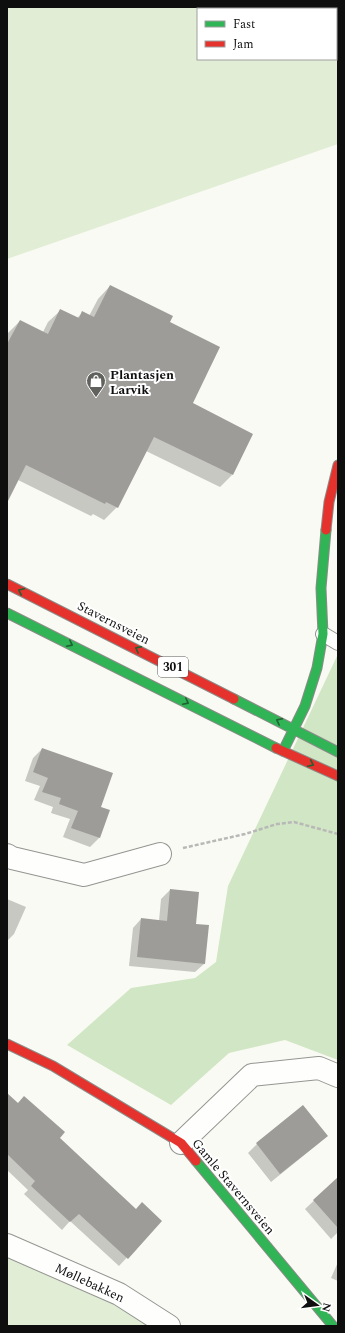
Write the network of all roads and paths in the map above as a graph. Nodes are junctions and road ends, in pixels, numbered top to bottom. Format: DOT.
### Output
graph roads {
  1 [pos="338,465"];
  2 [pos="7,584"];
  3 [pos="7,612"];
  4 [pos="322,634"];
  5 [pos="338,643"];
  6 [pos="293,728"];
  7 [pos="283,751"];
  8 [pos="338,752"];
  9 [pos="338,776"];
  10 [pos="338,834"];
  11 [pos="160,854"];
  12 [pos="7,855"];
  13 [pos="7,1044"];
  14 [pos="338,1076"];
  15 [pos="181,1143"];
  16 [pos="7,1245"];
  17 [pos="169,1326"];
  18 [pos="333,1326"];
  1 -- 4 [label="main road"];
  6 -- 2 [label="main road, Stavernsveien / 301, one-way"];
  3 -- 7 [label="main road, 301, one-way"];
  4 -- 5 [label="lane"];
  4 -- 6 [label="main road"];
  6 -- 7 [label="main road"];
  6 -- 8 [label="main road, Stavernsveien / 301"];
  7 -- 9 [label="main road, 301, one-way"];
  10 -- 11 [label="path"];
  11 -- 12 [label="street"];
  13 -- 15 [label="main road, Gamle Stavernsveien"];
  14 -- 15 [label="street"];
  15 -- 18 [label="main road, Gamle Stavernsveien"];
  16 -- 17 [label="street, Møllebakken"];
}
